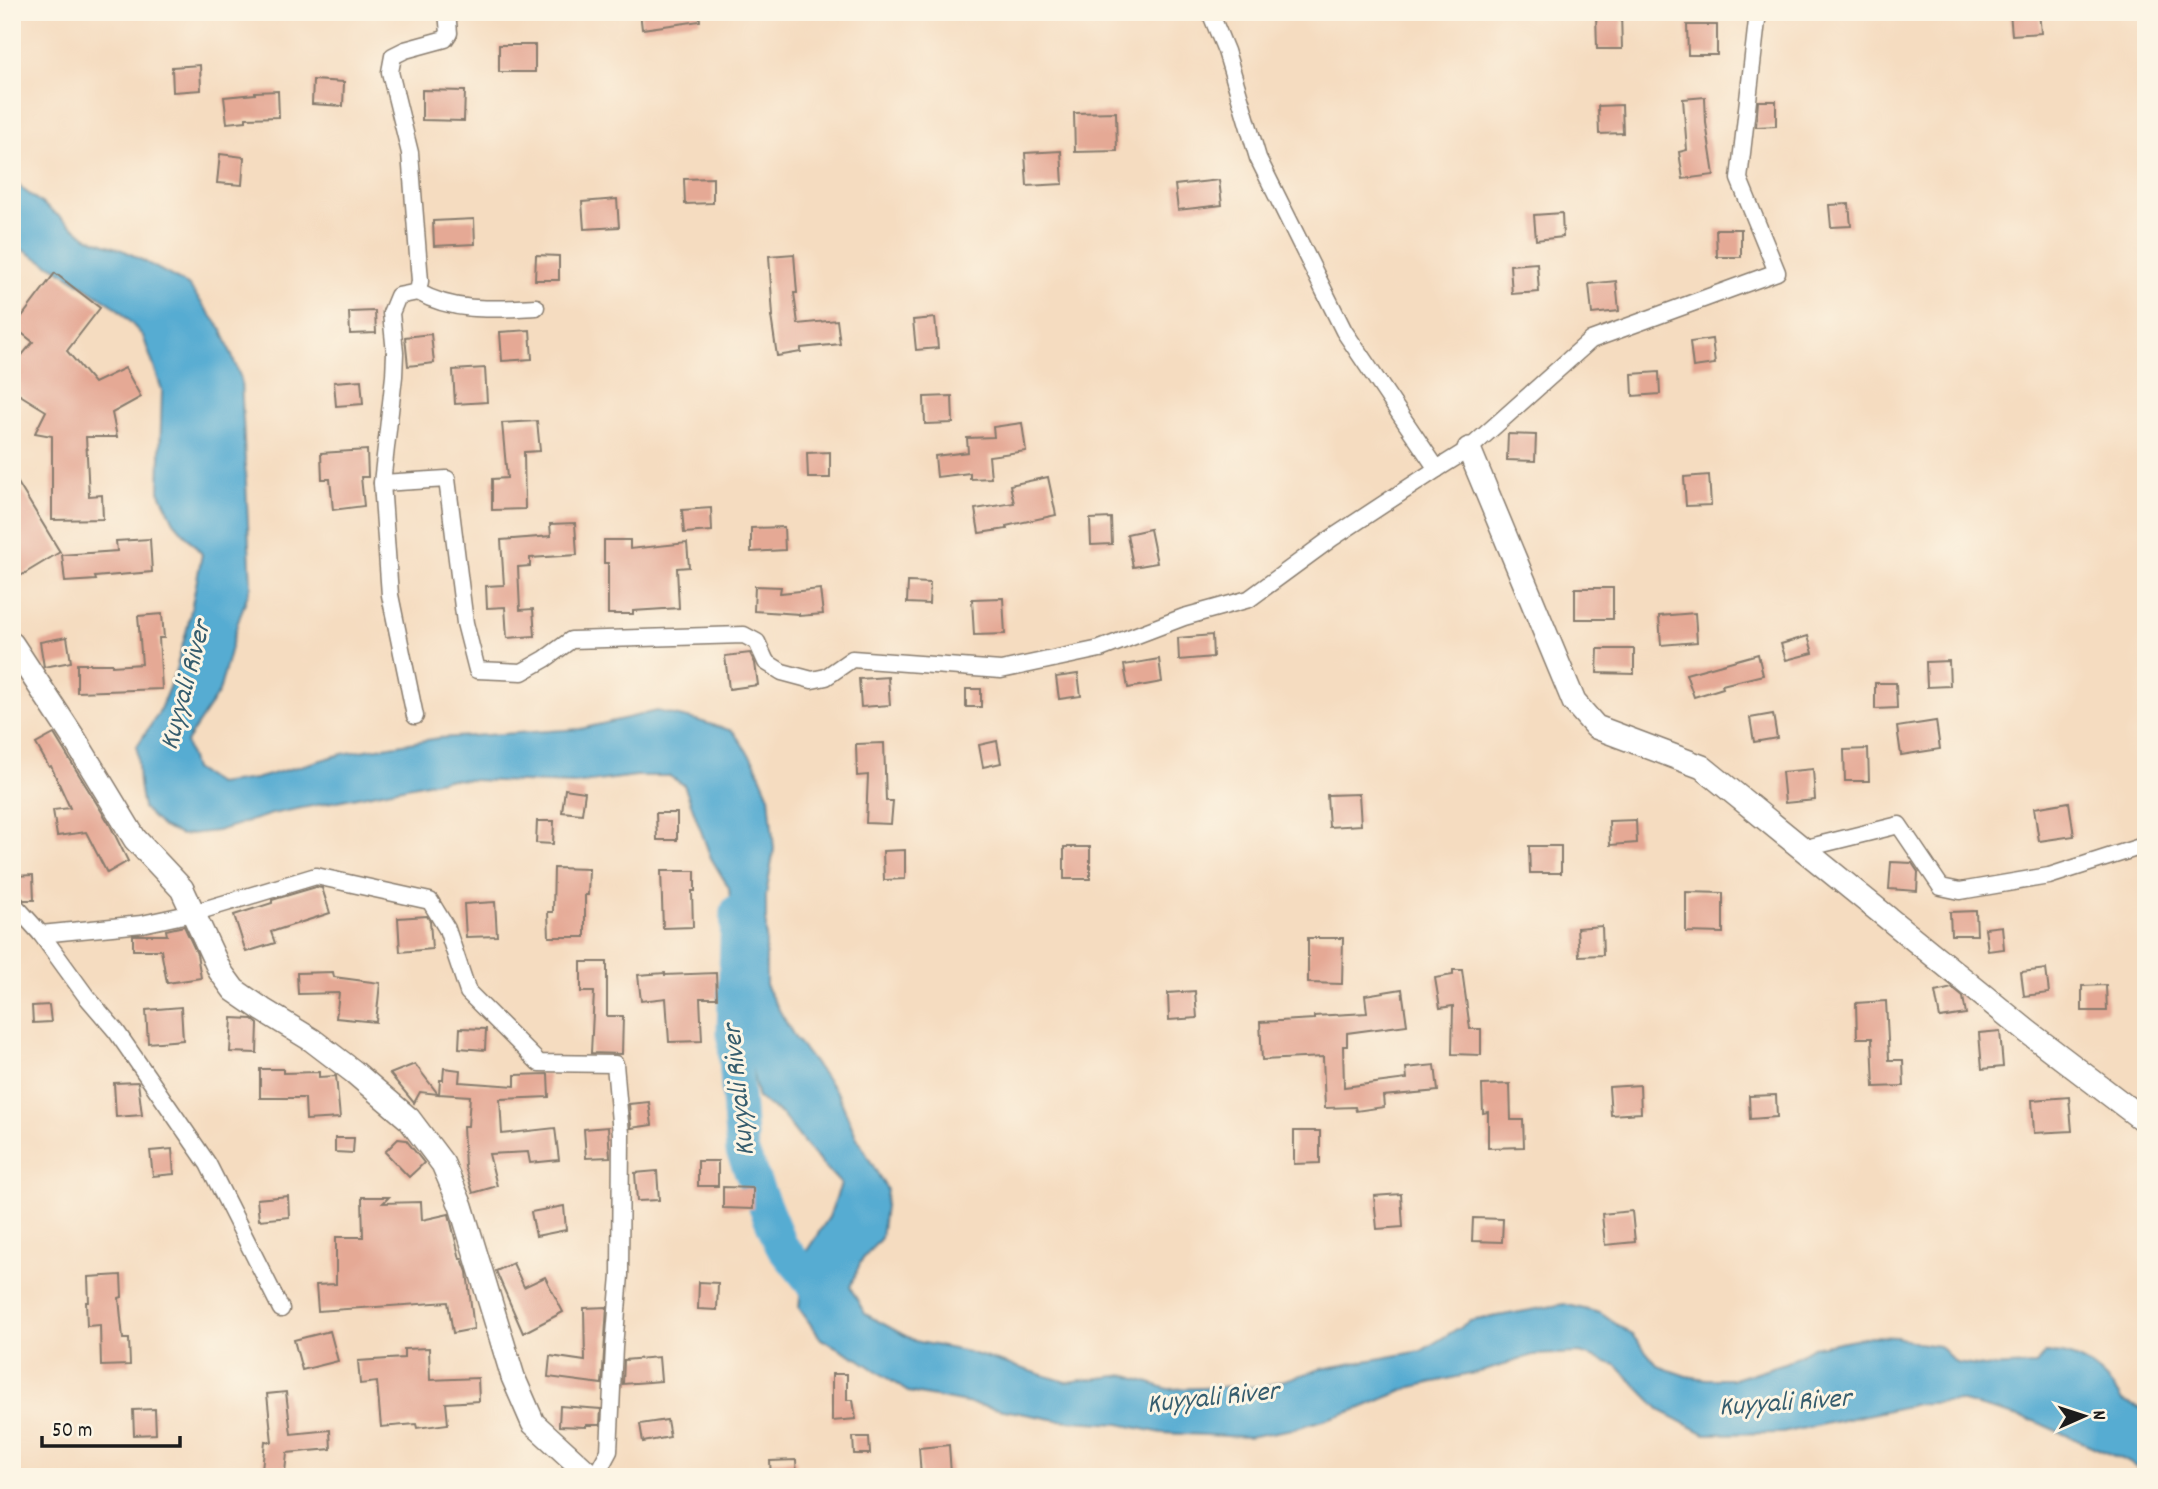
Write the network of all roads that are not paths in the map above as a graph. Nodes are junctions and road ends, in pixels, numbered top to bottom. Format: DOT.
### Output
graph roads {
  1 [pos="447,12"];
  2 [pos="1210,12"];
  3 [pos="1758,12"];
  4 [pos="418,292"];
  5 [pos="536,307"];
  6 [pos="1469,449"];
  7 [pos="1437,469"];
  8 [pos="382,483"];
  9 [pos="12,644"];
  10 [pos="415,716"];
  11 [pos="2146,845"];
  12 [pos="1802,849"];
  13 [pos="12,902"];
  14 [pos="194,913"];
  15 [pos="41,934"];
  16 [pos="2146,1122"];
  17 [pos="281,1309"];
  18 [pos="593,1477"];
  1 -- 4 [label="street"];
  2 -- 7 [label="street"];
  3 -- 6 [label="street"];
  4 -- 5 [label="street"];
  4 -- 8 [label="street"];
  6 -- 7 [label="street"];
  6 -- 12 [label="main road"];
  7 -- 8 [label="street"];
  8 -- 10 [label="street"];
  9 -- 14 [label="main road"];
  11 -- 12 [label="street"];
  12 -- 16 [label="main road"];
  13 -- 15 [label="street"];
  14 -- 15 [label="street"];
  14 -- 18 [label="main road"];
  14 -- 18 [label="street"];
  15 -- 17 [label="street"];
}
